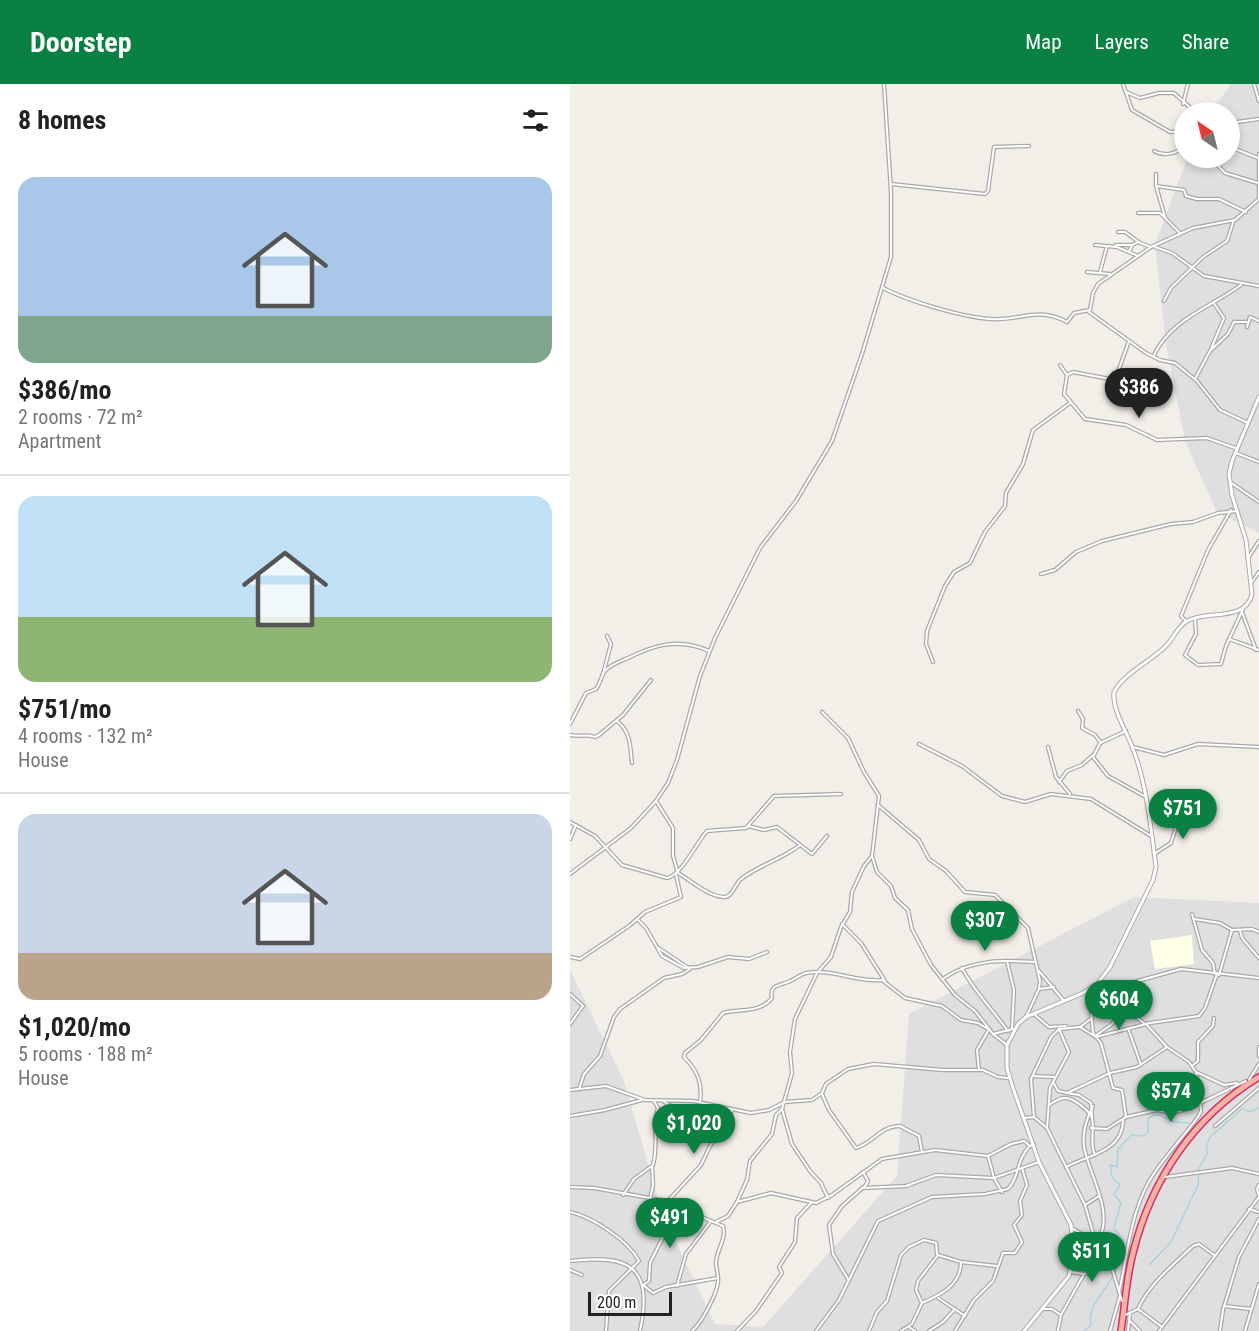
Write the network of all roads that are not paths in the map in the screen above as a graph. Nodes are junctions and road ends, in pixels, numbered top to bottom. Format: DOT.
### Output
graph roads {
  1 [pos="884,84"];
  2 [pos="1123,84"];
  3 [pos="1188,84"];
  4 [pos="1254,84"];
  5 [pos="1126,92"];
  6 [pos="1259,101"];
  7 [pos="1182,102"];
  8 [pos="1184,102"];
  9 [pos="1259,119"];
  10 [pos="1240,122"];
  11 [pos="1174,132"];
  12 [pos="1029,146"];
  13 [pos="1154,151"];
  14 [pos="1240,151"];
  15 [pos="1174,152"];
  16 [pos="1259,154"];
  17 [pos="1258,158"];
  18 [pos="1220,168"];
  19 [pos="1156,174"];
  20 [pos="1258,183"];
  21 [pos="891,184"];
  22 [pos="1156,186"];
  23 [pos="1259,199"];
  24 [pos="1246,212"];
  25 [pos="1138,213"];
  26 [pos="1166,217"];
  27 [pos="1234,220"];
  28 [pos="1118,232"];
  29 [pos="1180,233"];
  30 [pos="1138,242"];
  31 [pos="1095,244"];
  32 [pos="1107,245"];
  33 [pos="1132,245"];
  34 [pos="1152,246"];
  35 [pos="1114,247"];
  36 [pos="1130,252"];
  37 [pos="1138,256"];
  38 [pos="1192,269"];
  39 [pos="1087,272"];
  40 [pos="1100,272"];
  41 [pos="1110,274"];
  42 [pos="1241,285"];
  43 [pos="1259,286"];
  44 [pos="882,288"];
  45 [pos="1212,301"];
  46 [pos="1164,302"];
  47 [pos="1089,312"];
  48 [pos="1259,321"];
  49 [pos="1247,322"];
  50 [pos="1247,327"];
  51 [pos="1129,340"];
  52 [pos="1211,350"];
  53 [pos="1153,356"];
  54 [pos="1060,365"];
  55 [pos="1067,375"];
  56 [pos="1195,379"];
  57 [pos="1259,398"];
  58 [pos="1070,402"];
  59 [pos="1249,423"];
  60 [pos="1238,448"];
  61 [pos="1236,453"];
  62 [pos="1259,462"];
  63 [pos="1230,482"];
  64 [pos="1259,502"];
  65 [pos="1231,510"];
  66 [pos="1237,511"];
  67 [pos="1259,541"];
  68 [pos="1248,558"];
  69 [pos="1259,572"];
  70 [pos="1041,574"];
  71 [pos="1251,583"];
  72 [pos="1243,610"];
  73 [pos="1195,619"];
  74 [pos="1186,621"];
  75 [pos="607,636"];
  76 [pos="1229,639"];
  77 [pos="1257,650"];
  78 [pos="709,651"];
  79 [pos="933,662"];
  80 [pos="603,674"];
  81 [pos="651,680"];
  82 [pos="1078,711"];
  83 [pos="822,712"];
  84 [pos="617,721"];
  85 [pos="570,724"];
  86 [pos="1126,731"];
  87 [pos="570,735"];
  88 [pos="1101,743"];
  89 [pos="919,744"];
  90 [pos="1048,747"];
  91 [pos="1133,747"];
  92 [pos="1259,747"];
  93 [pos="1093,755"];
  94 [pos="632,763"];
  95 [pos="1059,782"];
  96 [pos="841,794"];
  97 [pos="1072,795"];
  98 [pos="1144,796"];
  99 [pos="656,801"];
  100 [pos="878,805"];
  101 [pos="1170,816"];
  102 [pos="570,821"];
  103 [pos="576,825"];
  104 [pos="748,826"];
  105 [pos="827,836"];
  106 [pos="1150,836"];
  107 [pos="570,839"];
  108 [pos="800,845"];
  109 [pos="605,849"];
  110 [pos="1154,854"];
  111 [pos="872,856"];
  112 [pos="570,874"];
  113 [pos="677,874"];
  114 [pos="1192,914"];
  115 [pos="638,919"];
  116 [pos="1194,919"];
  117 [pos="842,924"];
  118 [pos="1232,930"];
  119 [pos="1240,930"];
  120 [pos="1259,932"];
  121 [pos="657,947"];
  122 [pos="767,952"];
  123 [pos="570,957"];
  124 [pos="1259,958"];
  125 [pos="1007,960"];
  126 [pos="1036,962"];
  127 [pos="962,968"];
  128 [pos="690,969"];
  129 [pos="1037,970"];
  130 [pos="817,973"];
  131 [pos="1217,974"];
  132 [pos="944,978"];
  133 [pos="1259,978"];
  134 [pos="887,983"];
  135 [pos="1096,985"];
  136 [pos="1054,987"];
  137 [pos="1109,988"];
  138 [pos="1039,989"];
  139 [pos="1089,989"];
  140 [pos="570,994"];
  141 [pos="1064,1001"];
  142 [pos="1123,1009"];
  143 [pos="1033,1012"];
  144 [pos="1026,1017"];
  145 [pos="1092,1017"];
  146 [pos="1214,1018"];
  147 [pos="570,1024"];
  148 [pos="1146,1024"];
  149 [pos="1070,1027"];
  150 [pos="1080,1027"];
  151 [pos="1128,1028"];
  152 [pos="1012,1029"];
  153 [pos="1059,1029"];
  154 [pos="988,1030"];
  155 [pos="993,1034"];
  156 [pos="1096,1037"];
  157 [pos="1007,1046"];
  158 [pos="1167,1047"];
  159 [pos="1259,1047"];
  160 [pos="1259,1056"];
  161 [pos="1259,1064"];
  162 [pos="1141,1065"];
  163 [pos="1192,1066"];
  164 [pos="979,1070"];
  165 [pos="1196,1072"];
  166 [pos="1110,1073"];
  167 [pos="1032,1076"];
  168 [pos="1010,1078"];
  169 [pos="1053,1079"];
  170 [pos="1252,1079"];
  171 [pos="1259,1088"];
  172 [pos="579,1089"];
  173 [pos="570,1090"];
  174 [pos="822,1093"];
  175 [pos="1067,1093"];
  176 [pos="642,1100"];
  177 [pos="654,1101"];
  178 [pos="663,1101"];
  179 [pos="700,1102"];
  180 [pos="1200,1102"];
  181 [pos="783,1103"];
  182 [pos="1049,1105"];
  183 [pos="1093,1106"];
  184 [pos="732,1109"];
  185 [pos="782,1109"];
  186 [pos="1089,1113"];
  187 [pos="570,1116"];
  188 [pos="1034,1117"];
  189 [pos="1092,1117"];
  190 [pos="1024,1118"];
  191 [pos="1125,1118"];
  192 [pos="1215,1126"];
  193 [pos="1047,1128"];
  194 [pos="1091,1128"];
  195 [pos="715,1139"];
  196 [pos="1032,1146"];
  197 [pos="922,1152"];
  198 [pos="1095,1155"];
  199 [pos="988,1156"];
  200 [pos="1087,1158"];
  201 [pos="1039,1162"];
  202 [pos="653,1165"];
  203 [pos="1066,1167"];
  204 [pos="1022,1168"];
  205 [pos="862,1171"];
  206 [pos="1015,1171"];
  207 [pos="1259,1174"];
  208 [pos="1162,1177"];
  209 [pos="994,1178"];
  210 [pos="1259,1185"];
  211 [pos="570,1186"];
  212 [pos="862,1188"];
  213 [pos="1002,1192"];
  214 [pos="623,1195"];
  215 [pos="1099,1196"];
  216 [pos="1259,1197"];
  217 [pos="828,1198"];
  218 [pos="650,1199"];
  219 [pos="661,1200"];
  220 [pos="667,1202"];
  221 [pos="737,1202"];
  222 [pos="811,1203"];
  223 [pos="1085,1205"];
  224 [pos="1249,1209"];
  225 [pos="570,1212"];
  226 [pos="1259,1212"];
  227 [pos="1259,1219"];
  228 [pos="711,1221"];
  229 [pos="716,1222"];
  230 [pos="1072,1228"];
  231 [pos="1096,1243"];
  232 [pos="938,1255"];
  233 [pos="1215,1256"];
  234 [pos="570,1261"];
  235 [pos="961,1262"];
  236 [pos="997,1266"];
  237 [pos="1112,1266"];
  238 [pos="632,1268"];
  239 [pos="570,1270"];
  240 [pos="1071,1272"];
  241 [pos="1084,1274"];
  242 [pos="582,1275"];
  243 [pos="718,1278"];
  244 [pos="848,1279"];
  245 [pos="1259,1284"];
  246 [pos="643,1285"];
  247 [pos="677,1286"];
  248 [pos="1119,1293"];
  249 [pos="938,1298"];
  250 [pos="1051,1300"];
  251 [pos="922,1303"];
  252 [pos="1124,1306"];
  253 [pos="1224,1306"];
  254 [pos="955,1309"];
  255 [pos="1043,1309"];
  256 [pos="1052,1309"];
  257 [pos="1138,1309"];
  258 [pos="1251,1309"];
  259 [pos="1130,1313"];
  260 [pos="1061,1315"];
  261 [pos="965,1316"];
  262 [pos="1123,1316"];
  263 [pos="1130,1322"];
  264 [pos="909,1327"];
  265 [pos="1162,1327"];
  266 [pos="606,1331"];
  267 [pos="640,1331"];
  268 [pos="692,1331"];
  269 [pos="736,1331"];
  270 [pos="816,1331"];
  271 [pos="869,1331"];
  272 [pos="902,1331"];
  273 [pos="915,1331"];
  274 [pos="929,1331"];
  275 [pos="955,1331"];
  276 [pos="1024,1331"];
  277 [pos="1058,1331"];
  278 [pos="1110,1331"];
  279 [pos="1121,1331"];
  280 [pos="1128,1331"];
  281 [pos="1140,1331"];
  282 [pos="1159,1331"];
  283 [pos="1220,1331"];
  284 [pos="1245,1331"];
  1 -- 21 [label="street"];
  2 -- 5 [label="street"];
  3 -- 8 [label="street"];
  4 -- 6 [label="street"];
  5 -- 7 [label="street"];
  5 -- 11 [label="street"];
  9 -- 10 [label="street"];
  12 -- 21 [label="street"];
  13 -- 15 [label="street"];
  14 -- 17 [label="street"];
  16 -- 17 [label="street"];
  17 -- 20 [label="street"];
  18 -- 20 [label="street"];
  19 -- 22 [label="street"];
  20 -- 23 [label="street"];
  21 -- 44 [label="street"];
  22 -- 24 [label="street"];
  22 -- 26 [label="street"];
  23 -- 24 [label="street"];
  24 -- 27 [label="street"];
  25 -- 26 [label="street"];
  26 -- 29 [label="street"];
  27 -- 29 [label="street"];
  27 -- 38 [label="street"];
  28 -- 30 [label="street"];
  29 -- 34 [label="street"];
  30 -- 33 [label="street"];
  30 -- 34 [label="street"];
  31 -- 32 [label="street"];
  32 -- 35 [label="street"];
  32 -- 40 [label="street"];
  33 -- 35 [label="street"];
  33 -- 36 [label="street"];
  34 -- 37 [label="street"];
  34 -- 38 [label="street"];
  35 -- 36 [label="street"];
  36 -- 37 [label="street"];
  37 -- 41 [label="street"];
  38 -- 42 [label="street"];
  38 -- 46 [label="street"];
  39 -- 40 [label="street"];
  40 -- 41 [label="street"];
  41 -- 47 [label="street"];
  42 -- 43 [label="street"];
  42 -- 45 [label="street"];
  44 -- 47 [label="street"];
  44 -- 78 [label="street"];
  45 -- 52 [label="street"];
  45 -- 53 [label="street"];
  47 -- 51 [label="street"];
  48 -- 49 [label="street"];
  49 -- 50 [label="street"];
  49 -- 52 [label="street"];
  51 -- 53 [label="street"];
  51 -- 55 [label="street"];
  52 -- 56 [label="street"];
  53 -- 56 [label="street"];
  54 -- 55 [label="street"];
  55 -- 58 [label="street"];
  56 -- 59 [label="street"];
  57 -- 59 [label="street"];
  58 -- 60 [label="street"];
  58 -- 79 [label="street"];
  59 -- 60 [label="street"];
  60 -- 61 [label="street"];
  61 -- 62 [label="street"];
  61 -- 63 [label="street"];
  63 -- 64 [label="street"];
  63 -- 66 [label="street"];
  65 -- 66 [label="street"];
  65 -- 70 [label="street"];
  65 -- 74 [label="street"];
  66 -- 68 [label="street"];
  67 -- 68 [label="street"];
  68 -- 71 [label="street"];
  69 -- 71 [label="street"];
  71 -- 72 [label="street"];
  72 -- 73 [label="street"];
  72 -- 76 [label="street"];
  72 -- 77 [label="street"];
  73 -- 74 [label="street"];
  73 -- 76 [label="street"];
  74 -- 86 [label="street"];
  75 -- 80 [label="street"];
  76 -- 77 [label="street"];
  78 -- 80 [label="street"];
  78 -- 99 [label="street"];
  80 -- 85 [label="street"];
  81 -- 84 [label="street"];
  82 -- 88 [label="street"];
  83 -- 100 [label="street"];
  84 -- 87 [label="street"];
  84 -- 94 [label="street"];
  86 -- 88 [label="street"];
  86 -- 91 [label="street"];
  88 -- 93 [label="street"];
  89 -- 97 [label="street"];
  90 -- 95 [label="street"];
  91 -- 92 [label="street"];
  91 -- 98 [label="street"];
  93 -- 95 [label="street"];
  93 -- 98 [label="street"];
  95 -- 97 [label="street"];
  96 -- 104 [label="street"];
  97 -- 106 [label="street"];
  98 -- 106 [label="street"];
  99 -- 109 [label="street"];
  99 -- 113 [label="street"];
  100 -- 111 [label="street"];
  100 -- 126 [label="street"];
  101 -- 110 [label="street"];
  102 -- 103 [label="street"];
  103 -- 107 [label="street"];
  103 -- 109 [label="street"];
  104 -- 108 [label="street"];
  104 -- 113 [label="street"];
  105 -- 108 [label="street"];
  106 -- 110 [label="street"];
  108 -- 113 [label="street"];
  109 -- 112 [label="street"];
  109 -- 113 [label="street"];
  110 -- 135 [label="street"];
  111 -- 117 [label="street"];
  111 -- 132 [label="street"];
  113 -- 115 [label="street"];
  114 -- 116 [label="street"];
  115 -- 121 [label="street"];
  115 -- 123 [label="street"];
  116 -- 118 [label="street"];
  116 -- 131 [label="street"];
  117 -- 130 [label="street"];
  117 -- 134 [label="street"];
  118 -- 119 [label="street"];
  118 -- 131 [label="street"];
  119 -- 120 [label="street"];
  119 -- 124 [label="street"];
  121 -- 128 [label="street"];
  121 -- 128 [label="street"];
  122 -- 128 [label="street"];
  125 -- 126 [label="street"];
  125 -- 127 [label="street"];
  125 -- 152 [label="street"];
  126 -- 129 [label="street"];
  127 -- 132 [label="street"];
  127 -- 152 [label="street"];
  128 -- 172 [label="street"];
  129 -- 136 [label="street"];
  129 -- 138 [label="street"];
  130 -- 134 [label="street"];
  130 -- 179 [label="street"];
  130 -- 181 [label="street"];
  131 -- 133 [label="street"];
  131 -- 137 [label="street"];
  131 -- 148 [label="street"];
  132 -- 154 [label="street"];
  134 -- 154 [label="street"];
  135 -- 137 [label="street"];
  135 -- 139 [label="street"];
  136 -- 138 [label="street"];
  136 -- 141 [label="street"];
  137 -- 142 [label="street"];
  138 -- 144 [label="street"];
  139 -- 141 [label="street"];
  139 -- 145 [label="street"];
  140 -- 147 [label="street"];
  141 -- 143 [label="street"];
  142 -- 148 [label="street"];
  142 -- 156 [label="street"];
  143 -- 144 [label="street"];
  143 -- 149 [label="street"];
  144 -- 152 [label="street"];
  145 -- 150 [label="street"];
  145 -- 156 [label="street"];
  146 -- 163 [label="street"];
  148 -- 151 [label="street"];
  148 -- 158 [label="street"];
  149 -- 150 [label="street"];
  149 -- 153 [label="street"];
  150 -- 156 [label="street"];
  151 -- 156 [label="street"];
  151 -- 162 [label="street"];
  152 -- 155 [label="street"];
  152 -- 157 [label="street"];
  153 -- 167 [label="street"];
  153 -- 169 [label="street"];
  154 -- 155 [label="street"];
  154 -- 164 [label="street"];
  155 -- 157 [label="street"];
  156 -- 166 [label="street"];
  157 -- 168 [label="street"];
  158 -- 162 [label="street"];
  158 -- 163 [label="street"];
  159 -- 160 [label="street"];
  161 -- 170 [label="street"];
  162 -- 166 [label="street"];
  163 -- 165 [label="street"];
  164 -- 168 [label="street"];
  164 -- 174 [label="street"];
  165 -- 170 [label="street"];
  165 -- 180 [label="street"];
  166 -- 175 [label="street"];
  166 -- 191 [label="street"];
  167 -- 169 [label="street"];
  167 -- 188 [label="street"];
  168 -- 190 [label="street"];
  169 -- 175 [label="street"];
  169 -- 182 [label="street"];
  170 -- 180 [label="street"];
  170 -- 208 [label="highway"];
  171 -- 192 [label="street"];
  172 -- 173 [label="street"];
  172 -- 176 [label="street"];
  174 -- 181 [label="street"];
  174 -- 197 [label="street"];
  175 -- 183 [label="street"];
  176 -- 177 [label="street"];
  176 -- 187 [label="street"];
  177 -- 178 [label="street"];
  177 -- 202 [label="street"];
  178 -- 179 [label="street"];
  178 -- 195 [label="street"];
  179 -- 184 [label="street"];
  180 -- 191 [label="street"];
  180 -- 248 [label="street"];
  181 -- 184 [label="street"];
  181 -- 185 [label="street"];
  182 -- 186 [label="street"];
  182 -- 193 [label="street"];
  183 -- 186 [label="street"];
  183 -- 189 [label="street"];
  184 -- 195 [label="street"];
  185 -- 217 [label="street"];
  185 -- 221 [label="street"];
  186 -- 189 [label="street"];
  186 -- 200 [label="street"];
  188 -- 190 [label="street"];
  188 -- 193 [label="street"];
  189 -- 194 [label="street"];
  190 -- 196 [label="street"];
  191 -- 194 [label="street"];
  191 -- 198 [label="street"];
  193 -- 203 [label="street"];
  194 -- 198 [label="street"];
  195 -- 220 [label="street"];
  196 -- 199 [label="street"];
  196 -- 201 [label="street"];
  196 -- 206 [label="street"];
  197 -- 199 [label="street"];
  197 -- 205 [label="street"];
  198 -- 200 [label="street"];
  199 -- 209 [label="street"];
  200 -- 203 [label="street"];
  200 -- 215 [label="street"];
  201 -- 204 [label="street"];
  201 -- 230 [label="street"];
  202 -- 214 [label="street"];
  202 -- 218 [label="street"];
  203 -- 223 [label="street"];
  204 -- 206 [label="street"];
  204 -- 236 [label="street"];
  205 -- 212 [label="street"];
  205 -- 217 [label="street"];
  206 -- 209 [label="street"];
  206 -- 213 [label="street"];
  207 -- 208 [label="street"];
  208 -- 252 [label="highway"];
  209 -- 212 [label="street"];
  209 -- 213 [label="street"];
  210 -- 216 [label="street"];
  211 -- 214 [label="street"];
  212 -- 244 [label="street"];
  213 -- 244 [label="street"];
  214 -- 218 [label="street"];
  215 -- 223 [label="street"];
  215 -- 231 [label="street"];
  216 -- 224 [label="street"];
  217 -- 222 [label="street"];
  218 -- 219 [label="street"];
  219 -- 220 [label="street"];
  219 -- 246 [label="street"];
  220 -- 228 [label="street"];
  221 -- 222 [label="street"];
  221 -- 229 [label="street"];
  222 -- 269 [label="street"];
  223 -- 231 [label="street"];
  224 -- 226 [label="street"];
  224 -- 233 [label="street"];
  225 -- 238 [label="street"];
  227 -- 253 [label="street"];
  228 -- 229 [label="street"];
  228 -- 247 [label="street"];
  229 -- 243 [label="street"];
  230 -- 231 [label="street"];
  230 -- 240 [label="street"];
  231 -- 237 [label="street"];
  232 -- 235 [label="street"];
  232 -- 251 [label="street"];
  232 -- 271 [label="street"];
  233 -- 257 [label="street"];
  233 -- 265 [label="street"];
  234 -- 238 [label="street"];
  235 -- 236 [label="street"];
  235 -- 249 [label="street"];
  236 -- 261 [label="street"];
  237 -- 241 [label="street"];
  237 -- 248 [label="street"];
  238 -- 246 [label="street"];
  238 -- 266 [label="street"];
  239 -- 242 [label="street"];
  240 -- 241 [label="street"];
  240 -- 250 [label="street"];
  241 -- 260 [label="street"];
  243 -- 247 [label="street"];
  243 -- 268 [label="street"];
  244 -- 270 [label="street"];
  245 -- 258 [label="street"];
  246 -- 247 [label="street"];
  246 -- 267 [label="street"];
  248 -- 252 [label="street"];
  248 -- 278 [label="street"];
  249 -- 251 [label="street"];
  249 -- 254 [label="street"];
  250 -- 255 [label="street"];
  250 -- 256 [label="street"];
  251 -- 264 [label="street"];
  252 -- 262 [label="highway"];
  253 -- 258 [label="street"];
  253 -- 283 [label="street"];
  254 -- 261 [label="street"];
  254 -- 274 [label="street"];
  255 -- 256 [label="street"];
  255 -- 276 [label="street"];
  256 -- 260 [label="street"];
  257 -- 259 [label="street"];
  257 -- 265 [label="street"];
  258 -- 284 [label="street"];
  259 -- 262 [label="street"];
  259 -- 263 [label="street"];
  260 -- 277 [label="street"];
  261 -- 275 [label="street"];
  262 -- 279 [label="highway"];
  263 -- 280 [label="street"];
  263 -- 281 [label="street"];
  264 -- 272 [label="street"];
  264 -- 273 [label="street"];
  265 -- 282 [label="street"];
}
